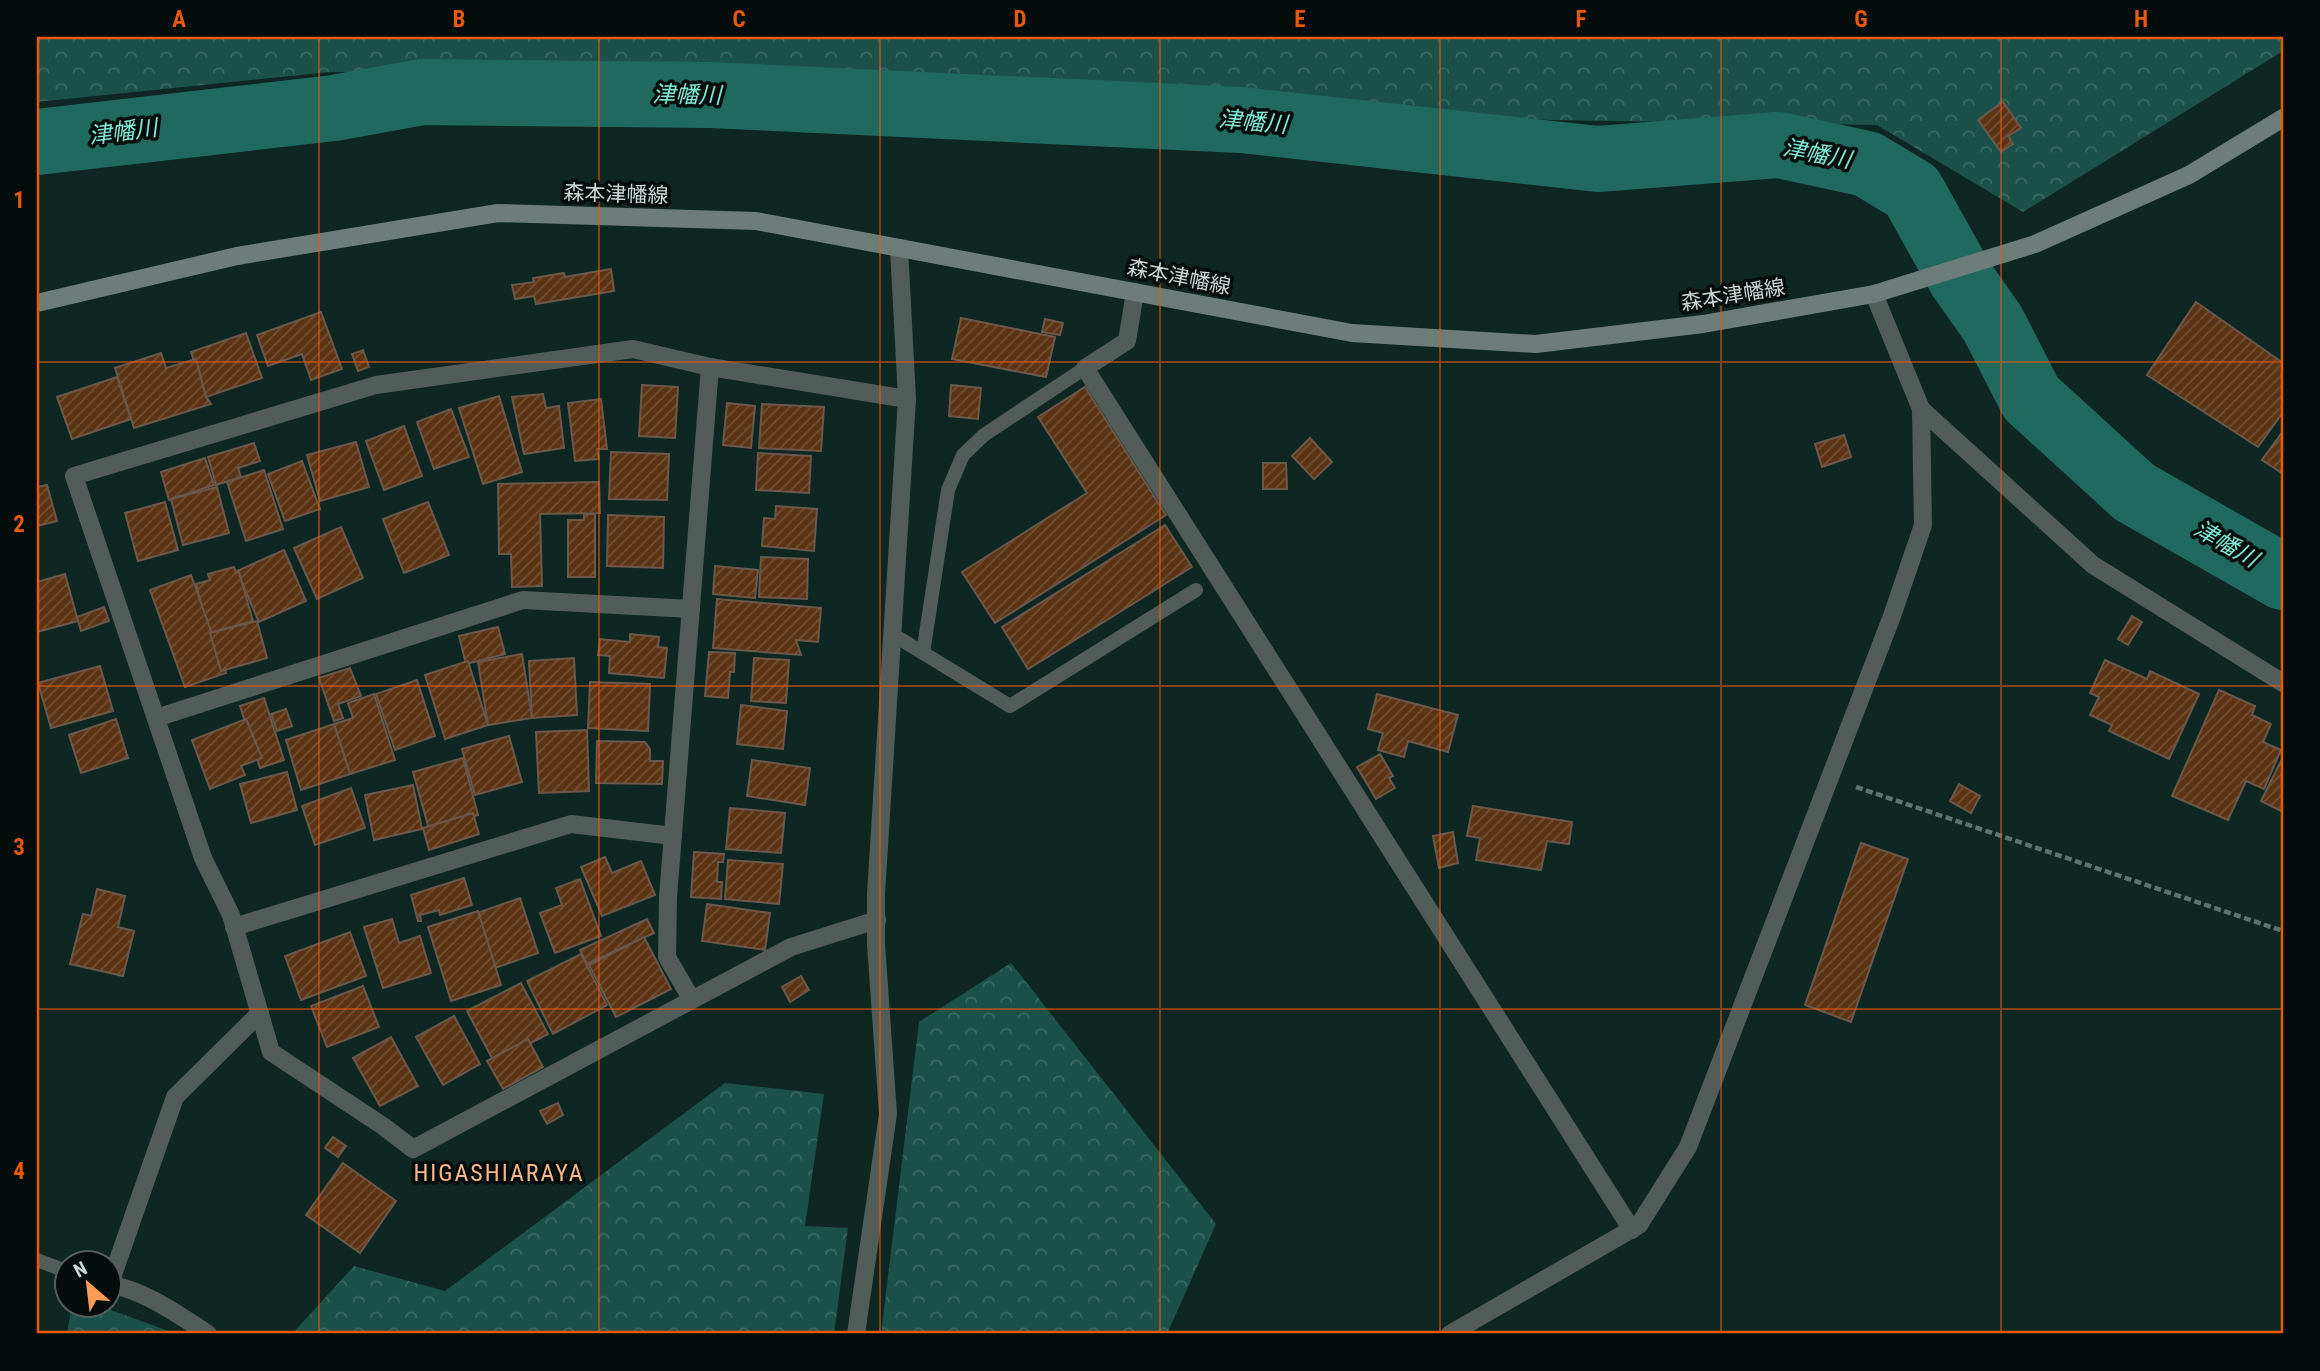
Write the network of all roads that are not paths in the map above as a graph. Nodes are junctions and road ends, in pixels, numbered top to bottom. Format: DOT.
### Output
graph roads {
  1 [pos="2283,118"];
  2 [pos="899,248"];
  3 [pos="1135,292"];
  4 [pos="1874,294"];
  5 [pos="37,303"];
  6 [pos="710,367"];
  7 [pos="1085,368"];
  8 [pos="907,399"];
  9 [pos="1921,409"];
  10 [pos="1196,590"];
  11 [pos="691,609"];
  12 [pos="892,634"];
  13 [pos="923,653"];
  14 [pos="2283,683"];
  15 [pos="156,718"];
  16 [pos="673,836"];
  17 [pos="877,920"];
  18 [pos="234,927"];
  19 [pos="692,1000"];
  20 [pos="260,1013"];
  21 [pos="1632,1230"];
  22 [pos="122,1249"];
  23 [pos="122,1286"];
  24 [pos="208,1334"];
  25 [pos="856,1334"];
  26 [pos="1450,1334"];
  1 -- 4 [label="main road, 森本津幡線"];
  2 -- 3 [label="main road, 森本津幡線"];
  2 -- 5 [label="main road, 森本津幡線"];
  2 -- 8 [label="street"];
  3 -- 4 [label="main road, 森本津幡線"];
  3 -- 7 [label="street"];
  4 -- 9 [label="street"];
  6 -- 8 [label="street"];
  6 -- 11 [label="street"];
  6 -- 15 [label="street"];
  7 -- 13 [label="lane"];
  7 -- 21 [label="street"];
  8 -- 12 [label="street"];
  9 -- 14 [label="street"];
  9 -- 21 [label="street"];
  10 -- 13 [label="lane"];
  11 -- 15 [label="street"];
  11 -- 16 [label="street"];
  12 -- 13 [label="lane"];
  12 -- 17 [label="street"];
  15 -- 18 [label="street"];
  16 -- 18 [label="street"];
  16 -- 19 [label="street"];
  17 -- 19 [label="street"];
  17 -- 25 [label="street"];
  18 -- 20 [label="street"];
  19 -- 20 [label="street"];
  20 -- 22 [label="street"];
  21 -- 26 [label="street"];
  23 -- 24 [label="street"];
}
